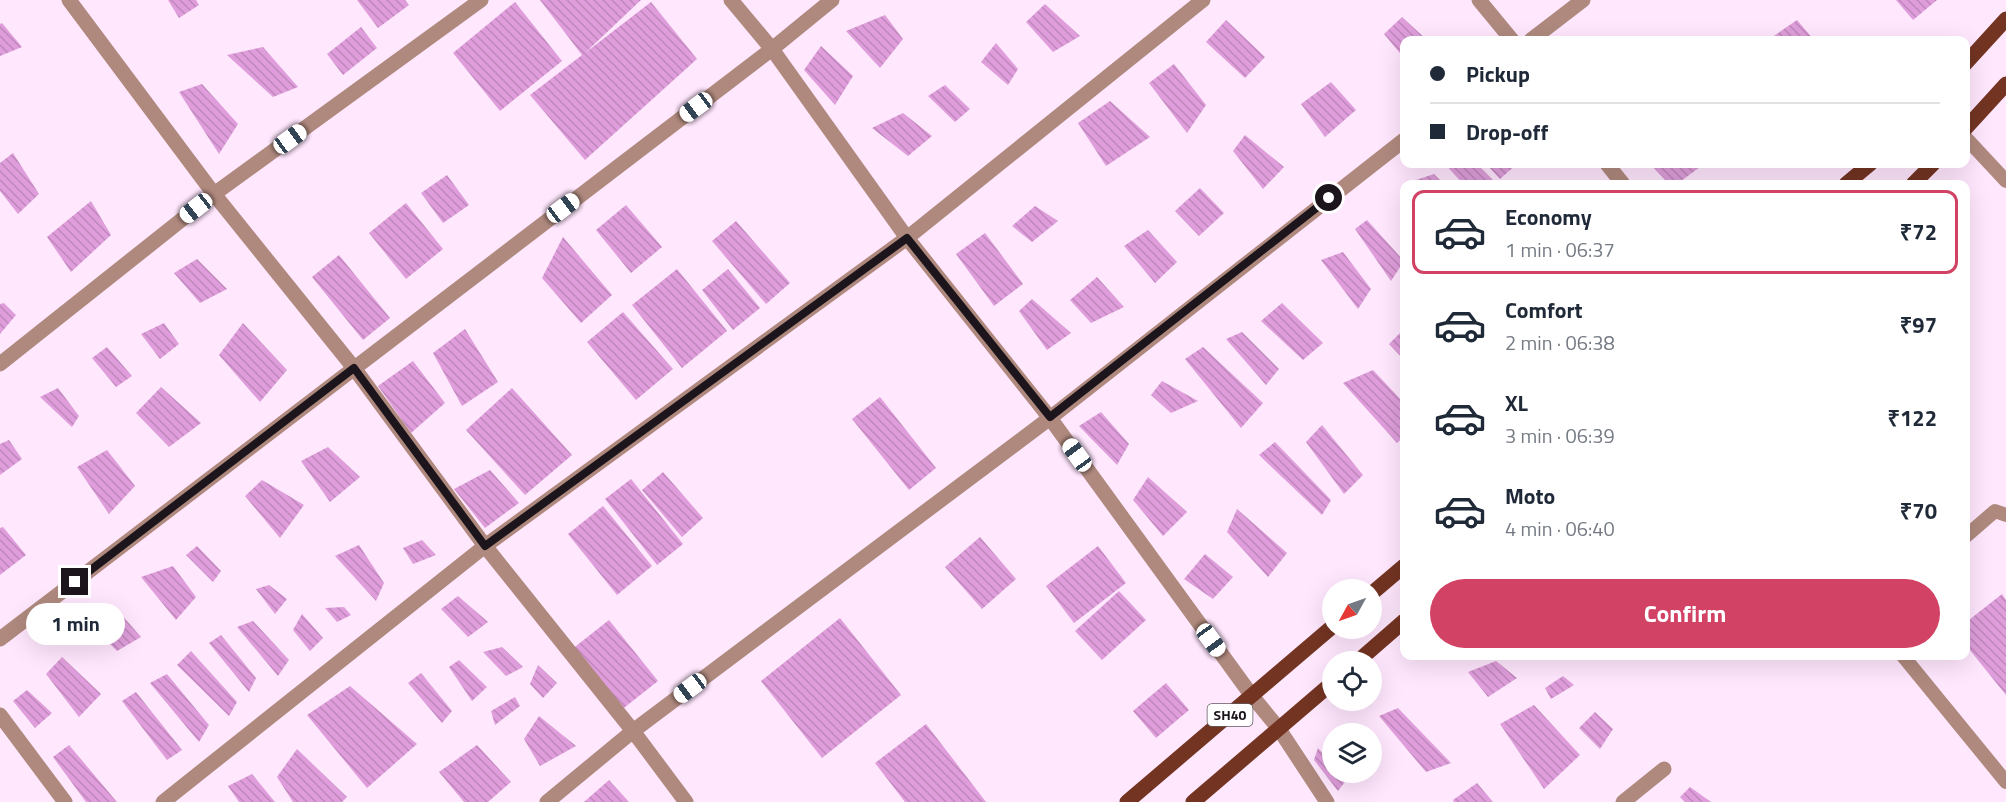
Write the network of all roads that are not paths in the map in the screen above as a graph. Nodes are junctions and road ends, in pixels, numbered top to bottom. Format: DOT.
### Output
graph roads {
  1 [pos="69,0"];
  2 [pos="480,0"];
  3 [pos="731,0"];
  4 [pos="832,0"];
  5 [pos="1203,0"];
  6 [pos="1479,0"];
  7 [pos="1583,0"];
  8 [pos="2006,19"];
  9 [pos="1509,36"];
  10 [pos="1536,36"];
  11 [pos="772,49"];
  12 [pos="1970,59"];
  13 [pos="2006,84"];
  14 [pos="1970,124"];
  15 [pos="1970,142"];
  16 [pos="1400,143"];
  17 [pos="1609,168"];
  18 [pos="1865,168"];
  19 [pos="1929,168"];
  20 [pos="1620,180"];
  21 [pos="1851,180"];
  22 [pos="1917,180"];
  23 [pos="2006,181"];
  24 [pos="214,194"];
  25 [pos="907,238"];
  26 [pos="0,364"];
  27 [pos="354,368"];
  28 [pos="1050,417"];
  29 [pos="2006,515"];
  30 [pos="1970,533"];
  31 [pos="485,546"];
  32 [pos="1400,569"];
  33 [pos="1382,585"];
  34 [pos="1400,625"];
  35 [pos="1322,636"];
  36 [pos="0,639"];
  37 [pos="1370,651"];
  38 [pos="1906,660"];
  39 [pos="1322,692"];
  40 [pos="1252,696"];
  41 [pos="0,715"];
  42 [pos="1279,729"];
  43 [pos="633,731"];
  44 [pos="1665,769"];
  45 [pos="2006,782"];
  46 [pos="65,802"];
  47 [pos="162,802"];
  48 [pos="547,802"];
  49 [pos="686,802"];
  50 [pos="1127,802"];
  51 [pos="1193,802"];
  52 [pos="1326,802"];
  53 [pos="1623,802"];
  1 -- 24 [label="street"];
  2 -- 24 [label="street"];
  3 -- 11 [label="street"];
  4 -- 11 [label="street"];
  5 -- 25 [label="street"];
  6 -- 9 [label="street"];
  7 -- 10 [label="street"];
  8 -- 12 [label="main road"];
  11 -- 25 [label="street"];
  11 -- 27 [label="street"];
  13 -- 14 [label="main road"];
  15 -- 23 [label="lane"];
  16 -- 28 [label="street"];
  17 -- 20 [label="street"];
  18 -- 21 [label="main road"];
  19 -- 22 [label="main road"];
  24 -- 26 [label="street"];
  24 -- 27 [label="street"];
  25 -- 28 [label="street"];
  25 -- 31 [label="street"];
  27 -- 31 [label="street"];
  27 -- 36 [label="street"];
  28 -- 40 [label="street"];
  28 -- 43 [label="street"];
  29 -- 30 [label="lane"];
  31 -- 43 [label="street"];
  31 -- 47 [label="street"];
  32 -- 33 [label="main road"];
  34 -- 37 [label="main road"];
  35 -- 40 [label="main road, SH40"];
  38 -- 45 [label="lane"];
  39 -- 42 [label="main road, SH40"];
  40 -- 42 [label="street"];
  40 -- 50 [label="main road, SH40"];
  41 -- 46 [label="street"];
  42 -- 51 [label="main road, SH40"];
  42 -- 52 [label="street"];
  43 -- 48 [label="street"];
  43 -- 49 [label="street"];
  44 -- 53 [label="street"];
}
